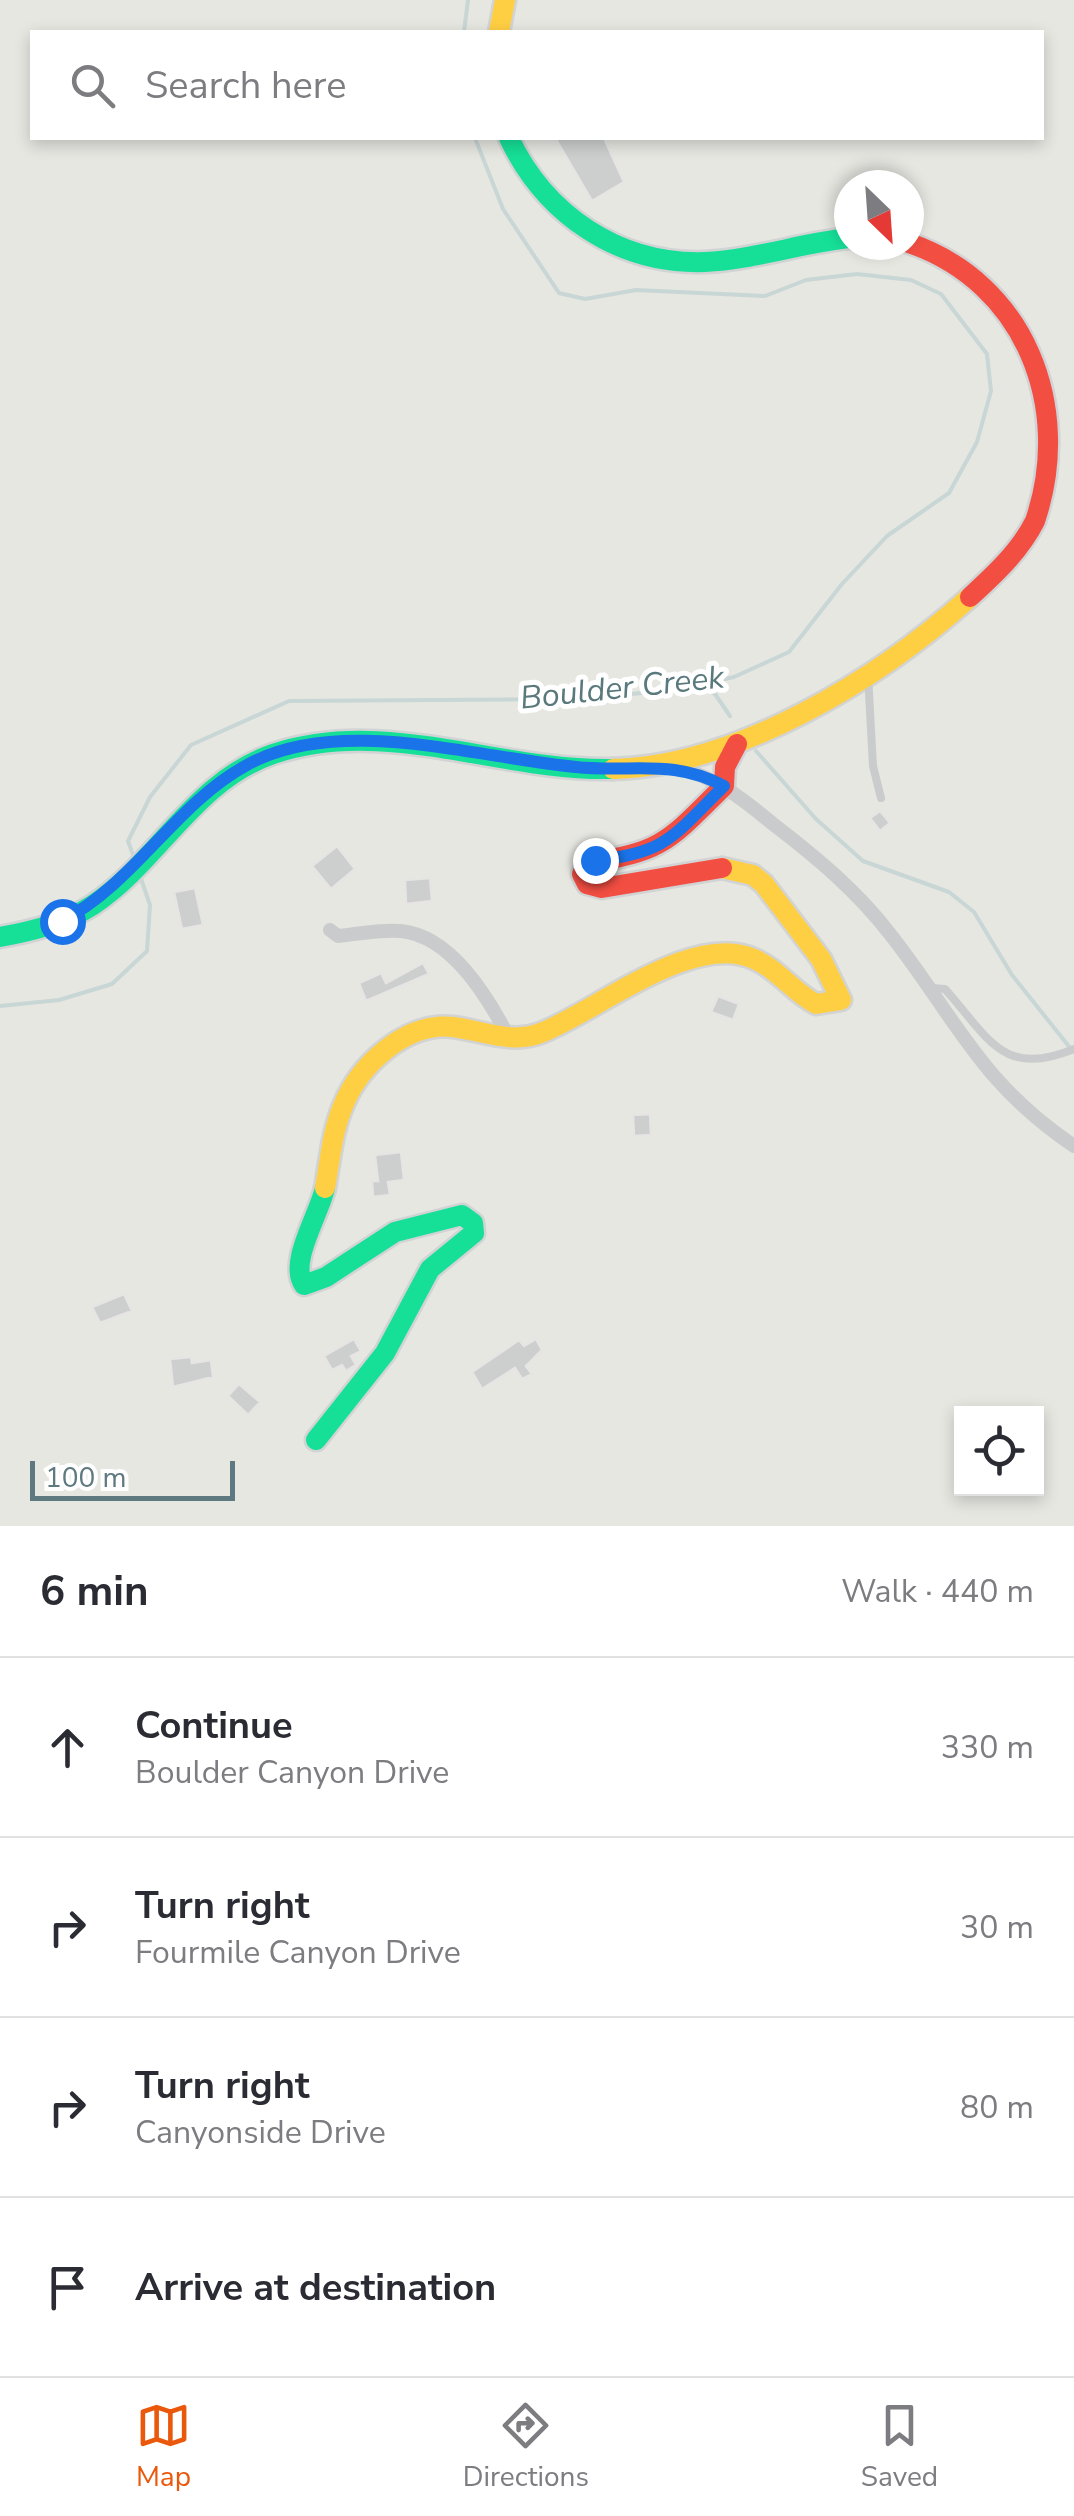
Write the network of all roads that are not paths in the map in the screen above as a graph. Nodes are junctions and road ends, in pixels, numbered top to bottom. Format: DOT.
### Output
graph roads {
  1 [pos="505,0"];
  2 [pos="499,30"];
  3 [pos="510,140"];
  4 [pos="834,241"];
  5 [pos="924,248"];
  6 [pos="867,670"];
  7 [pos="738,744"];
  8 [pos="669,766"];
  9 [pos="724,786"];
  10 [pos="881,798"];
  11 [pos="330,930"];
  12 [pos="0,937"];
  13 [pos="926,988"];
  14 [pos="508,1036"];
  15 [pos="1074,1049"];
  16 [pos="1074,1146"];
  17 [pos="316,1440"];
  1 -- 2 [label="main road"];
  3 -- 4 [label="main road"];
  5 -- 6 [label="main road"];
  6 -- 7 [label="main road"];
  6 -- 10 [label="lane"];
  7 -- 8 [label="main road"];
  7 -- 9 [label="main road"];
  8 -- 9 [label="street"];
  8 -- 12 [label="main road"];
  9 -- 13 [label="street"];
  9 -- 14 [label="main road"];
  11 -- 14 [label="street"];
  13 -- 15 [label="lane"];
  13 -- 16 [label="street"];
  14 -- 17 [label="main road"];
}
